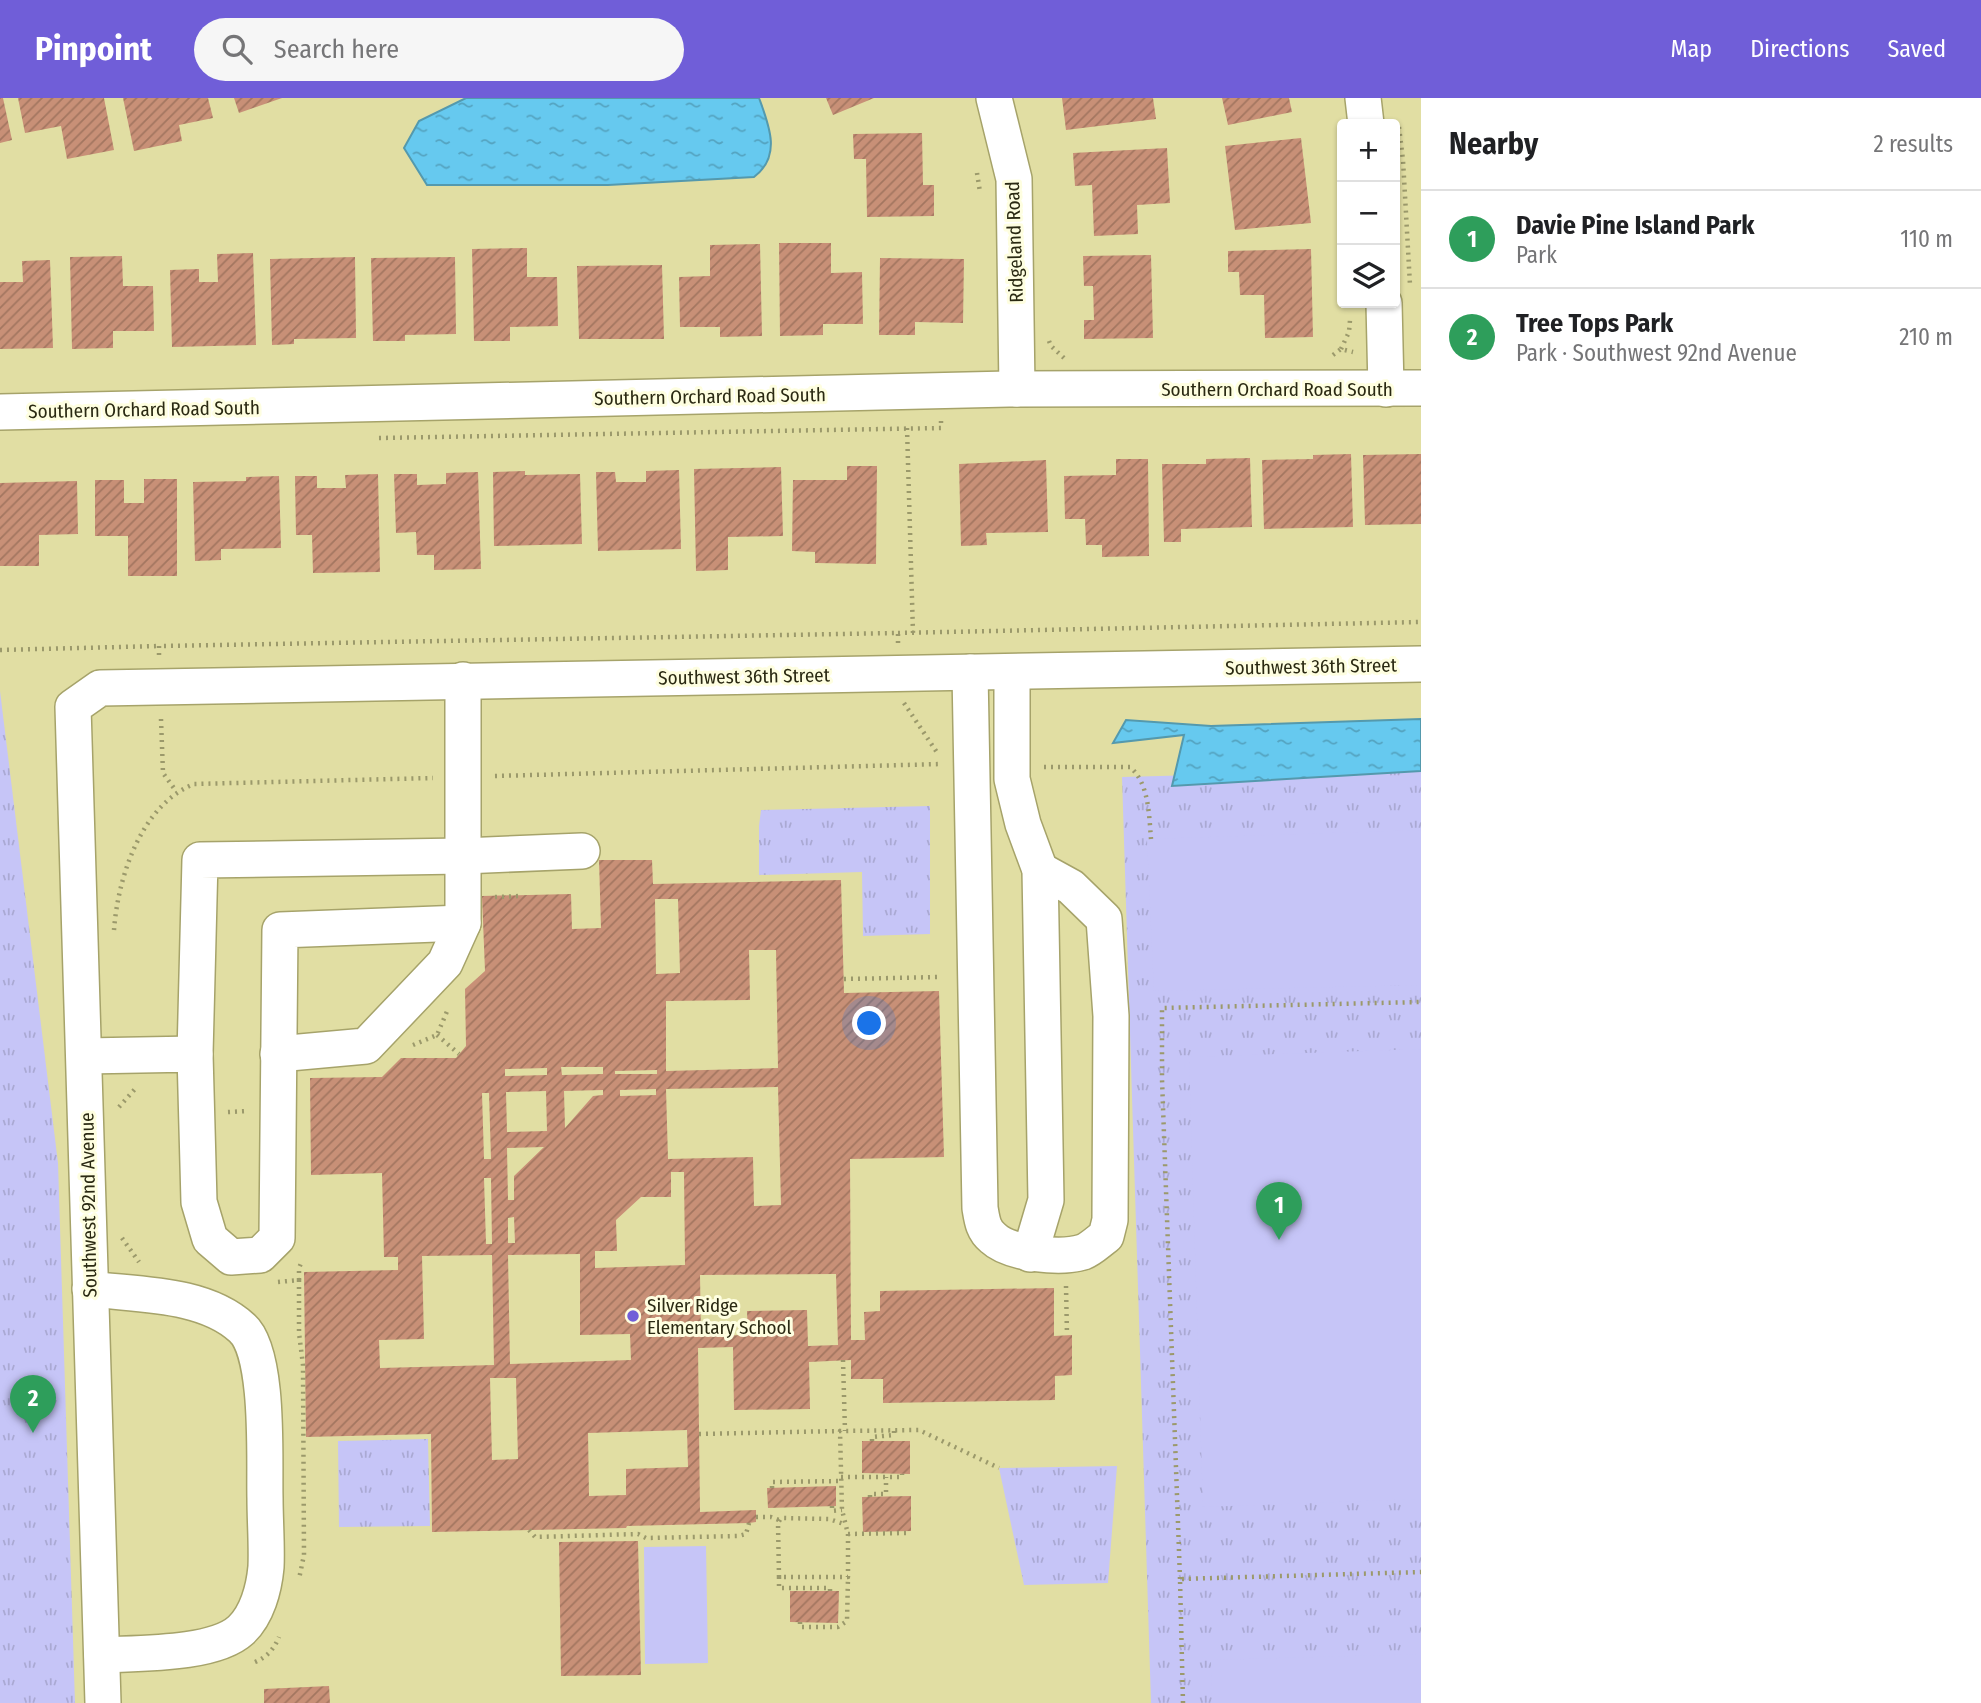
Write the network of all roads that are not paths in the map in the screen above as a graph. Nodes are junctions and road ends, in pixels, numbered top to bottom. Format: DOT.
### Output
graph roads {
  1 [pos="994,98"];
  2 [pos="1363,98"];
  3 [pos="1378,119"];
  4 [pos="1395,308"];
  5 [pos="1421,388"];
  6 [pos="1017,389"];
  7 [pos="1386,389"];
  8 [pos="0,412"];
  9 [pos="1421,664"];
  10 [pos="970,672"];
  11 [pos="1012,672"];
  12 [pos="463,680"];
  13 [pos="73,707"];
  14 [pos="582,851"];
  15 [pos="463,856"];
  16 [pos="1040,870"];
  17 [pos="463,923"];
  18 [pos="195,1054"];
  19 [pos="278,1054"];
  20 [pos="85,1056"];
  21 [pos="1030,1254"];
  22 [pos="90,1289"];
  23 [pos="102,1655"];
  24 [pos="103,1703"];
  1 -- 6 [label="street, Ridgeland Road"];
  2 -- 3 [label="street"];
  4 -- 7 [label="street"];
  5 -- 7 [label="street, Southern Orchard Road South"];
  6 -- 7 [label="street, Southern Orchard Road South"];
  6 -- 8 [label="street, Southern Orchard Road South"];
  9 -- 11 [label="street, Southwest 36th Street"];
  10 -- 11 [label="street, Southwest 36th Street"];
  10 -- 12 [label="street, Southwest 36th Street"];
  10 -- 21 [label="street"];
  11 -- 16 [label="street"];
  12 -- 13 [label="street, Southwest 36th Street"];
  12 -- 15 [label="street"];
  13 -- 20 [label="street, Southwest 92nd Avenue"];
  14 -- 15 [label="street"];
  15 -- 17 [label="street"];
  15 -- 18 [label="street"];
  16 -- 21 [label="street"];
  16 -- 21 [label="street"];
  17 -- 19 [label="street"];
  17 -- 19 [label="street"];
  18 -- 19 [label="street"];
  18 -- 20 [label="street"];
  20 -- 22 [label="street, Southwest 92nd Avenue"];
  22 -- 23 [label="street, Southwest 92nd Avenue"];
  22 -- 23 [label="street"];
  23 -- 24 [label="street, Southwest 92nd Avenue"];
}
